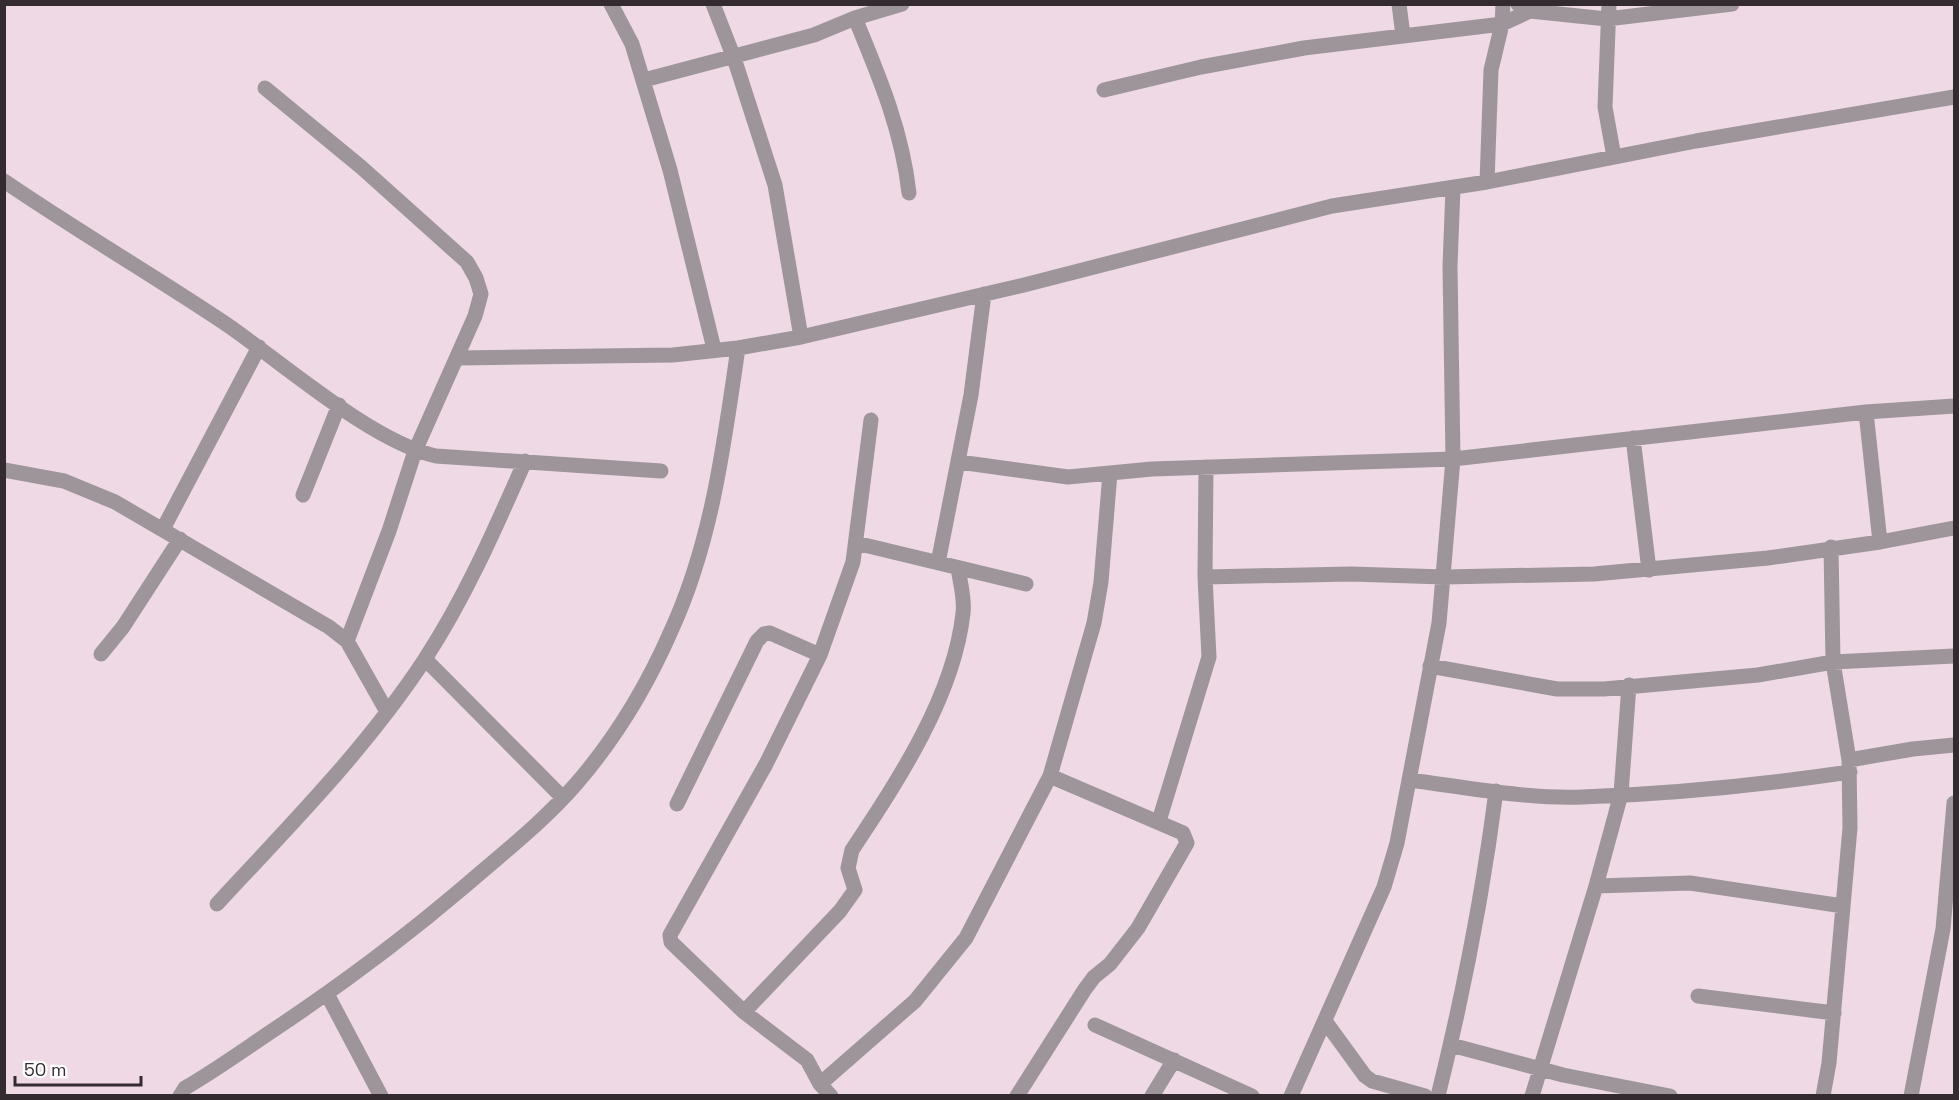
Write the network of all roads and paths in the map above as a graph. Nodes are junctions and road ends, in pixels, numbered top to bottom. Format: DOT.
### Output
graph roads {
  1 [pos="611,4"];
  2 [pos="713,4"];
  3 [pos="902,4"];
  4 [pos="1399,4"];
  5 [pos="1503,4"];
  6 [pos="1732,4"];
  7 [pos="1524,8"];
  8 [pos="1608,12"];
  9 [pos="855,18"];
  10 [pos="1502,24"];
  11 [pos="1403,36"];
  12 [pos="734,58"];
  13 [pos="644,80"];
  14 [pos="265,88"];
  15 [pos="1104,90"];
  16 [pos="1954,97"];
  17 [pos="1614,157"];
  18 [pos="4,181"];
  19 [pos="1487,182"];
  20 [pos="1453,188"];
  21 [pos="909,193"];
  22 [pos="984,294"];
  23 [pos="801,337"];
  24 [pos="259,347"];
  25 [pos="738,348"];
  26 [pos="714,349"];
  27 [pos="458,358"];
  28 [pos="339,405"];
  29 [pos="1954,406"];
  30 [pos="1866,412"];
  31 [pos="871,420"];
  32 [pos="1633,438"];
  33 [pos="414,451"];
  34 [pos="1453,459"];
  35 [pos="525,461"];
  36 [pos="959,462"];
  37 [pos="1206,467"];
  38 [pos="4,470"];
  39 [pos="661,471"];
  40 [pos="1110,473"];
  41 [pos="303,495"];
  42 [pos="1954,528"];
  43 [pos="163,529"];
  44 [pos="180,539"];
  45 [pos="1880,542"];
  46 [pos="856,543"];
  47 [pos="1831,548"];
  48 [pos="938,563"];
  49 [pos="958,568"];
  50 [pos="1649,570"];
  51 [pos="1444,577"];
  52 [pos="1205,578"];
  53 [pos="1026,584"];
  54 [pos="347,640"];
  55 [pos="101,654"];
  56 [pos="820,655"];
  57 [pos="1954,656"];
  58 [pos="425,659"];
  59 [pos="1833,662"];
  60 [pos="1430,666"];
  61 [pos="1629,685"];
  62 [pos="386,710"];
  63 [pos="1954,745"];
  64 [pos="1850,766"];
  65 [pos="1050,776"];
  66 [pos="1409,780"];
  67 [pos="1496,791"];
  68 [pos="1621,794"];
  69 [pos="563,798"];
  70 [pos="1954,803"];
  71 [pos="677,804"];
  72 [pos="1159,821"];
  73 [pos="1596,886"];
  74 [pos="217,904"];
  75 [pos="1843,906"];
  76 [pos="327,994"];
  77 [pos="1698,996"];
  78 [pos="744,1012"];
  79 [pos="1834,1013"];
  80 [pos="1325,1021"];
  81 [pos="1095,1025"];
  82 [pos="1451,1046"];
  83 [pos="1174,1060"];
  84 [pos="1539,1069"];
  85 [pos="825,1090"];
  86 [pos="1642,1093"];
  87 [pos="180,1095"];
  88 [pos="381,1095"];
  89 [pos="1017,1095"];
  90 [pos="1152,1095"];
  91 [pos="1252,1095"];
  92 [pos="1291,1095"];
  93 [pos="1425,1095"];
  94 [pos="1438,1095"];
  95 [pos="1532,1095"];
  96 [pos="1670,1095"];
  97 [pos="1823,1095"];
  98 [pos="1911,1095"];
  1 -- 13 [label="street"];
  2 -- 12 [label="street"];
  3 -- 9 [label="street"];
  4 -- 11 [label="street"];
  5 -- 10 [label="street"];
  6 -- 8 [label="street"];
  7 -- 8 [label="street"];
  7 -- 10 [label="street"];
  8 -- 17 [label="street"];
  9 -- 12 [label="street"];
  9 -- 21 [label="street"];
  10 -- 11 [label="street"];
  10 -- 19 [label="street"];
  11 -- 15 [label="street"];
  12 -- 13 [label="street"];
  12 -- 23 [label="street"];
  13 -- 26 [label="street"];
  14 -- 27 [label="street"];
  16 -- 17 [label="street"];
  17 -- 19 [label="street"];
  18 -- 24 [label="street"];
  19 -- 20 [label="street"];
  20 -- 22 [label="street"];
  20 -- 34 [label="street"];
  22 -- 23 [label="street"];
  22 -- 36 [label="street"];
  23 -- 25 [label="street"];
  24 -- 28 [label="street"];
  24 -- 43 [label="street"];
  25 -- 26 [label="street"];
  25 -- 69 [label="street"];
  26 -- 27 [label="street"];
  27 -- 33 [label="street"];
  28 -- 33 [label="street"];
  28 -- 41 [label="street"];
  29 -- 30 [label="street"];
  30 -- 32 [label="street"];
  30 -- 45 [label="street"];
  31 -- 46 [label="street"];
  32 -- 34 [label="street"];
  32 -- 50 [label="street"];
  33 -- 35 [label="street"];
  33 -- 54 [label="street"];
  34 -- 37 [label="street"];
  34 -- 51 [label="street"];
  35 -- 39 [label="street"];
  35 -- 58 [label="street"];
  36 -- 40 [label="street"];
  36 -- 48 [label="street"];
  37 -- 40 [label="street"];
  37 -- 52 [label="street"];
  38 -- 43 [label="street"];
  40 -- 65 [label="street"];
  42 -- 45 [label="street"];
  43 -- 44 [label="street"];
  44 -- 54 [label="street"];
  44 -- 55 [label="street"];
  45 -- 47 [label="street"];
  46 -- 48 [label="street"];
  46 -- 56 [label="street"];
  47 -- 50 [label="street"];
  47 -- 59 [label="street"];
  48 -- 49 [label="street"];
  49 -- 53 [label="street"];
  49 -- 78 [label="street"];
  50 -- 51 [label="street"];
  51 -- 52 [label="street"];
  51 -- 60 [label="street"];
  52 -- 72 [label="street"];
  54 -- 62 [label="street"];
  56 -- 71 [label="street"];
  56 -- 78 [label="street"];
  57 -- 59 [label="street"];
  58 -- 62 [label="street"];
  58 -- 69 [label="street"];
  59 -- 61 [label="street"];
  59 -- 64 [label="street"];
  60 -- 61 [label="street"];
  60 -- 66 [label="street"];
  61 -- 68 [label="street"];
  62 -- 74 [label="street"];
  63 -- 64 [label="street"];
  64 -- 68 [label="street"];
  64 -- 75 [label="street"];
  65 -- 72 [label="street"];
  65 -- 85 [label="street"];
  66 -- 67 [label="street"];
  66 -- 80 [label="street"];
  67 -- 68 [label="street"];
  67 -- 82 [label="street"];
  68 -- 73 [label="street"];
  69 -- 76 [label="street"];
  70 -- 98 [label="street"];
  72 -- 89 [label="street"];
  73 -- 75 [label="street"];
  73 -- 84 [label="street"];
  75 -- 79 [label="street"];
  76 -- 87 [label="street"];
  76 -- 88 [label="street"];
  77 -- 79 [label="street"];
  78 -- 85 [label="street"];
  79 -- 97 [label="street"];
  80 -- 92 [label="street"];
  80 -- 93 [label="street"];
  81 -- 83 [label="street"];
  82 -- 84 [label="street"];
  82 -- 94 [label="street"];
  83 -- 90 [label="street"];
  83 -- 91 [label="street"];
  84 -- 86 [label="street"];
  84 -- 95 [label="street"];
  86 -- 96 [label="street"];
}
